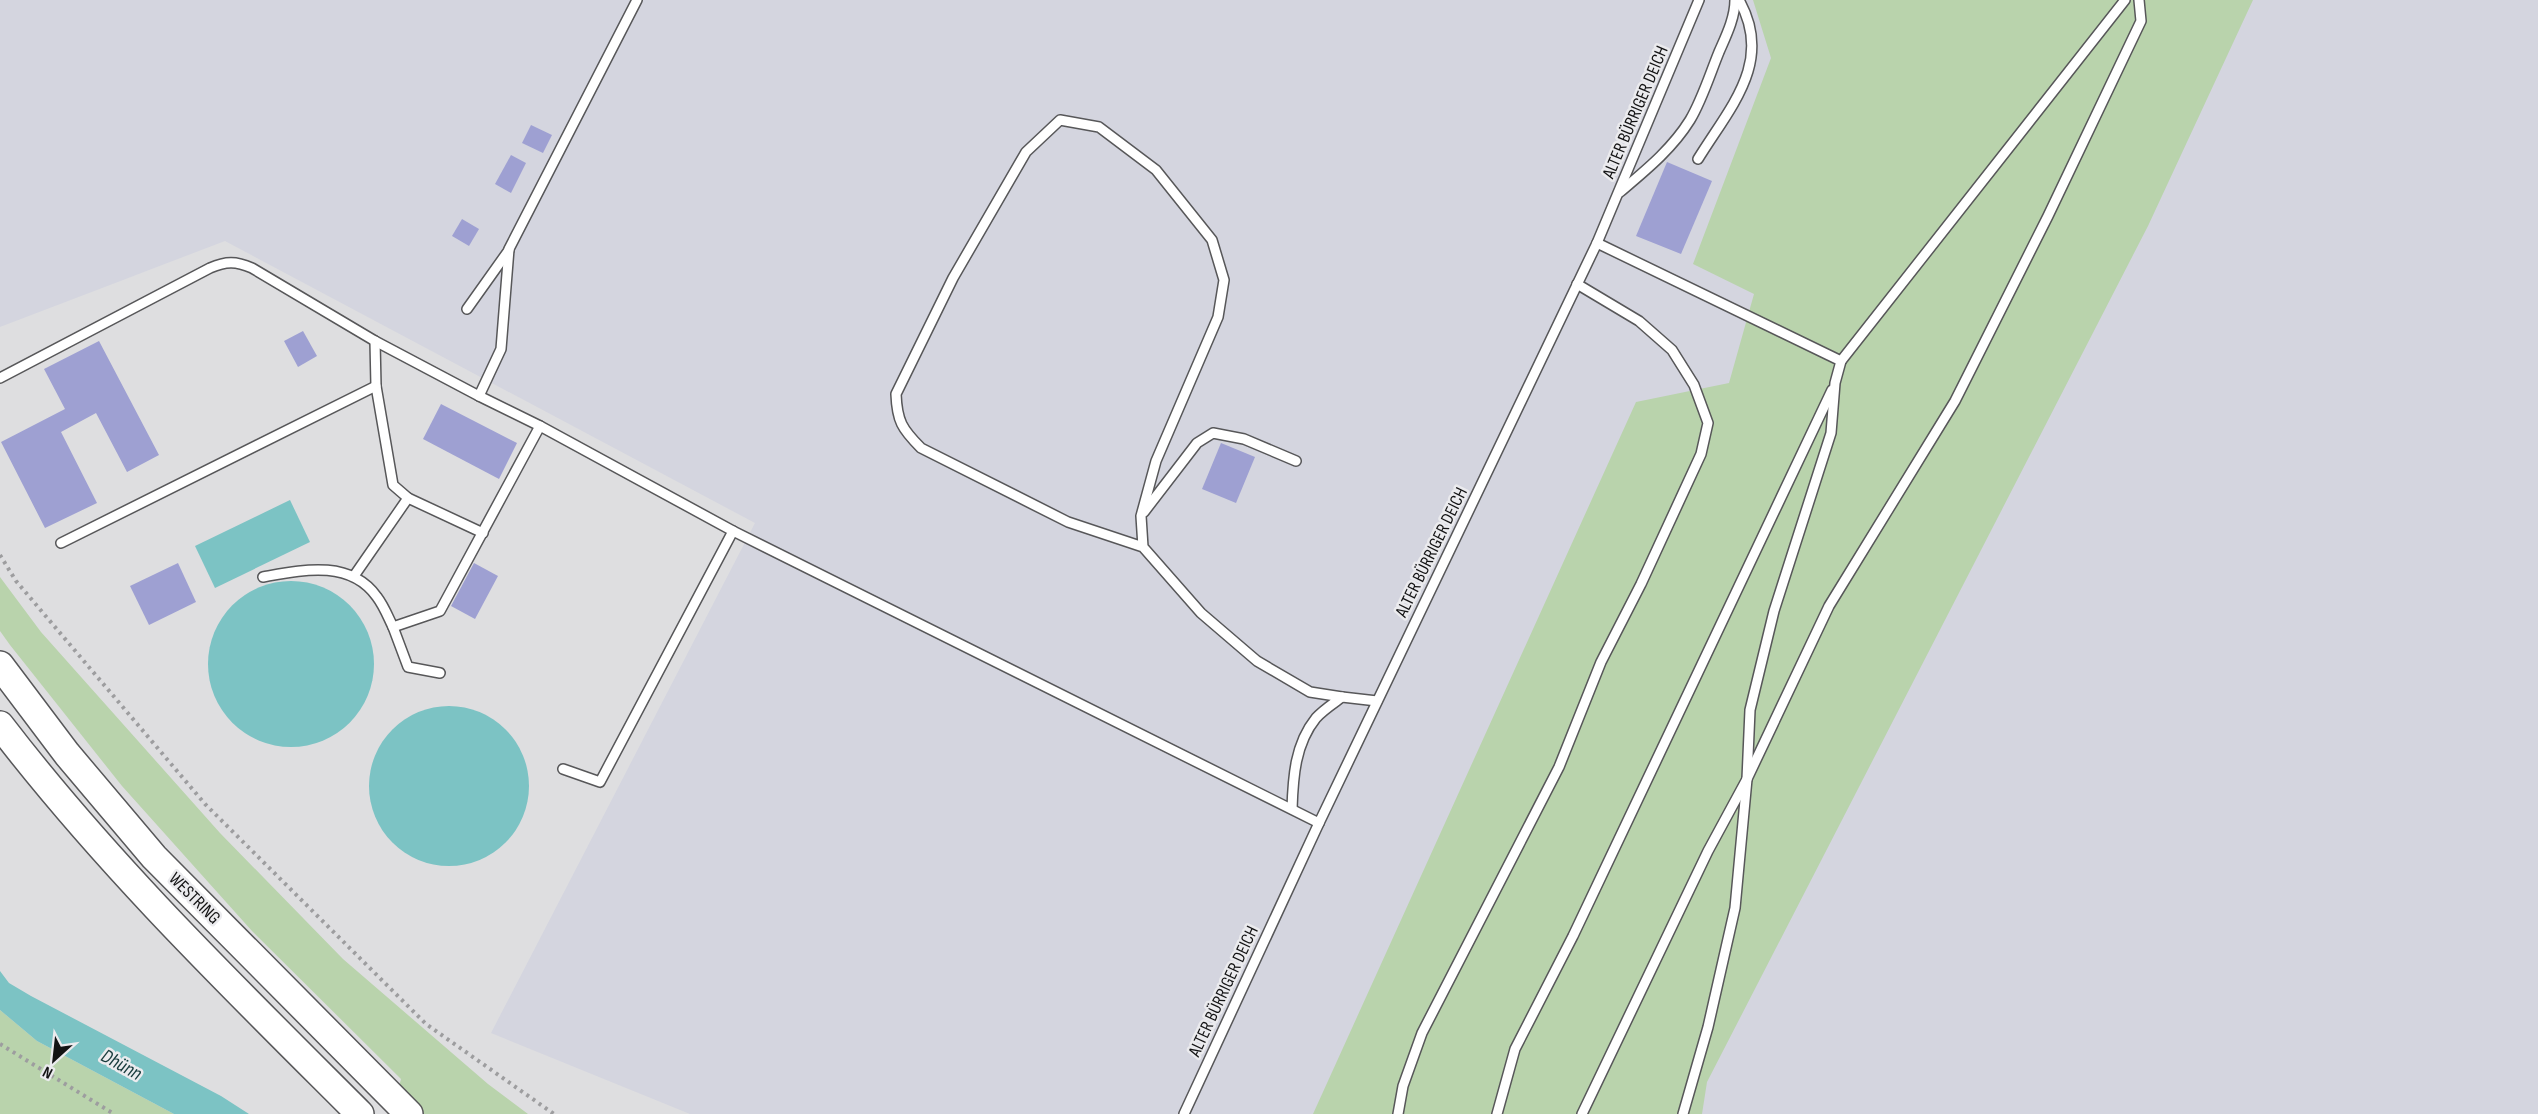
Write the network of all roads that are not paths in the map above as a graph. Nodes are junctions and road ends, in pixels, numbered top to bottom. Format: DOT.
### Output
graph roads {
  1 [pos="637,0"];
  2 [pos="1700,0"];
  3 [pos="1735,0"];
  4 [pos="1739,0"];
  5 [pos="2125,0"];
  6 [pos="2139,0"];
  7 [pos="1698,159"];
  8 [pos="1618,194"];
  9 [pos="1597,243"];
  10 [pos="509,249"];
  11 [pos="1577,284"];
  12 [pos="466,309"];
  13 [pos="375,341"];
  14 [pos="1841,361"];
  15 [pos="0,378"];
  16 [pos="1835,383"];
  17 [pos="376,386"];
  18 [pos="479,396"];
  19 [pos="540,426"];
  20 [pos="1296,461"];
  21 [pos="408,498"];
  22 [pos="1141,516"];
  23 [pos="733,531"];
  24 [pos="483,533"];
  25 [pos="61,543"];
  26 [pos="1143,548"];
  27 [pos="354,576"];
  28 [pos="263,577"];
  29 [pos="393,627"];
  30 [pos="0,665"];
  31 [pos="440,673"];
  32 [pos="1342,697"];
  33 [pos="1377,701"];
  34 [pos="0,725"];
  35 [pos="563,768"];
  36 [pos="1747,779"];
  37 [pos="1292,809"];
  38 [pos="1319,823"];
  39 [pos="403,1107"];
  40 [pos="360,1114"];
  41 [pos="1184,1114"];
  42 [pos="1398,1114"];
  43 [pos="1497,1114"];
  44 [pos="1582,1114"];
  45 [pos="1683,1114"];
  1 -- 10 [label="lane"];
  2 -- 8 [label="lane, ALTER BÜRRIGER DEICH"];
  3 -- 8 [label="lane"];
  4 -- 7 [label="lane"];
  5 -- 14 [label="lane"];
  6 -- 36 [label="lane"];
  8 -- 9 [label="lane, ALTER BÜRRIGER DEICH"];
  9 -- 11 [label="lane, ALTER BÜRRIGER DEICH"];
  9 -- 14 [label="lane"];
  10 -- 12 [label="lane"];
  10 -- 18 [label="lane"];
  11 -- 33 [label="lane, ALTER BÜRRIGER DEICH"];
  11 -- 42 [label="lane"];
  13 -- 15 [label="lane"];
  13 -- 17 [label="lane"];
  13 -- 18 [label="lane"];
  14 -- 16 [label="lane"];
  16 -- 36 [label="lane"];
  16 -- 43 [label="lane"];
  17 -- 21 [label="lane"];
  17 -- 25 [label="lane"];
  18 -- 19 [label="lane"];
  19 -- 23 [label="lane"];
  19 -- 24 [label="lane"];
  20 -- 22 [label="lane"];
  21 -- 24 [label="lane"];
  21 -- 27 [label="lane"];
  22 -- 26 [label="lane"];
  22 -- 26 [label="lane"];
  23 -- 35 [label="lane"];
  23 -- 37 [label="lane"];
  24 -- 29 [label="lane"];
  26 -- 32 [label="lane"];
  27 -- 28 [label="lane"];
  27 -- 29 [label="lane"];
  29 -- 31 [label="lane"];
  30 -- 39 [label="main road, WESTRING"];
  32 -- 33 [label="lane"];
  32 -- 37 [label="lane"];
  33 -- 38 [label="lane, ALTER BÜRRIGER DEICH"];
  34 -- 40 [label="main road, WESTRING"];
  36 -- 44 [label="lane"];
  36 -- 45 [label="lane"];
  37 -- 38 [label="lane"];
  38 -- 41 [label="lane, ALTER BÜRRIGER DEICH"];
}
